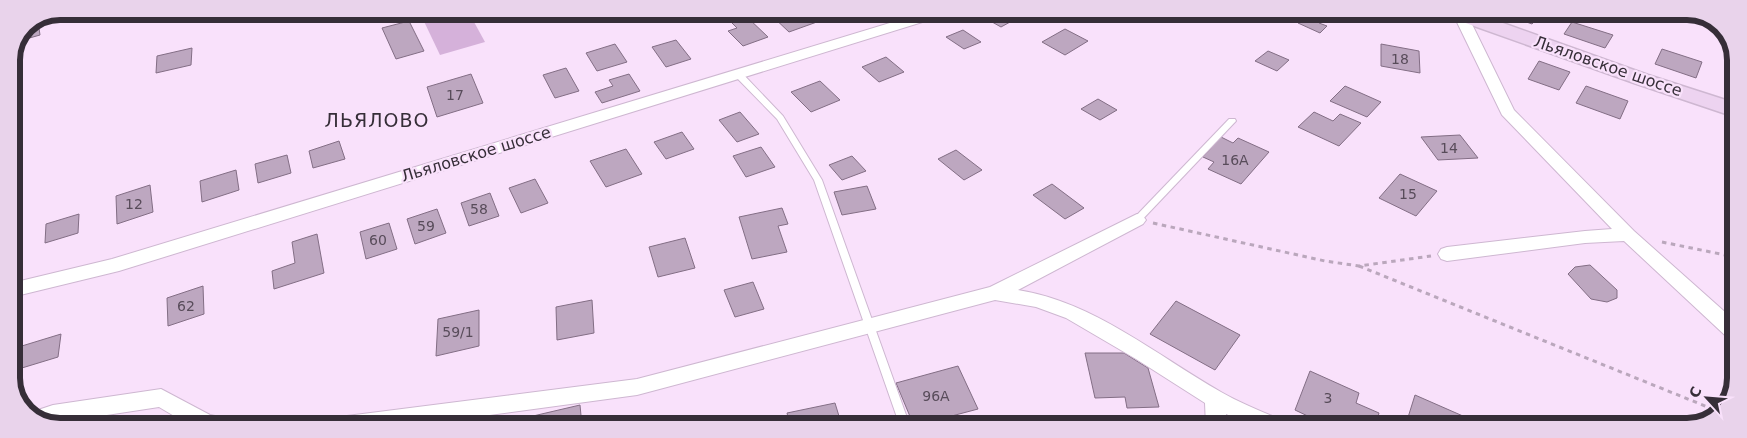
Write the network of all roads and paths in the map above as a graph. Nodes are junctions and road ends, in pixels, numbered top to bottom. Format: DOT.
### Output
graph roads {
  1 [pos="914,20"];
  2 [pos="1461,20"];
  3 [pos="1477,20"];
  4 [pos="738,74"];
  5 [pos="1727,107"];
  6 [pos="1232,121"];
  7 [pos="1137,220"];
  8 [pos="1628,235"];
  9 [pos="1447,254"];
  10 [pos="1727,255"];
  11 [pos="1359,266"];
  12 [pos="20,288"];
  13 [pos="994,293"];
  14 [pos="870,326"];
  15 [pos="1727,326"];
  16 [pos="1215,399"];
  17 [pos="1712,409"];
  18 [pos="47,416"];
  19 [pos="196,418"];
  20 [pos="400,418"];
  21 [pos="902,418"];
  22 [pos="1216,418"];
  23 [pos="1256,418"];
  1 -- 4 [label="street, Льяловское шоссе"];
  2 -- 8 [label="street"];
  3 -- 5 [label="street, Льяловское шоссе"];
  4 -- 12 [label="street, Льяловское шоссе"];
  4 -- 14 [label="lane"];
  6 -- 7 [label="lane"];
  7 -- 11 [label="path"];
  7 -- 13 [label="street"];
  8 -- 9 [label="street"];
  8 -- 10 [label="path"];
  8 -- 15 [label="street"];
  9 -- 11 [label="path"];
  11 -- 17 [label="path"];
  13 -- 14 [label="street"];
  13 -- 16 [label="street"];
  14 -- 20 [label="street"];
  14 -- 21 [label="lane"];
  16 -- 22 [label="street"];
  16 -- 23 [label="street"];
  18 -- 19 [label="street"];
}
